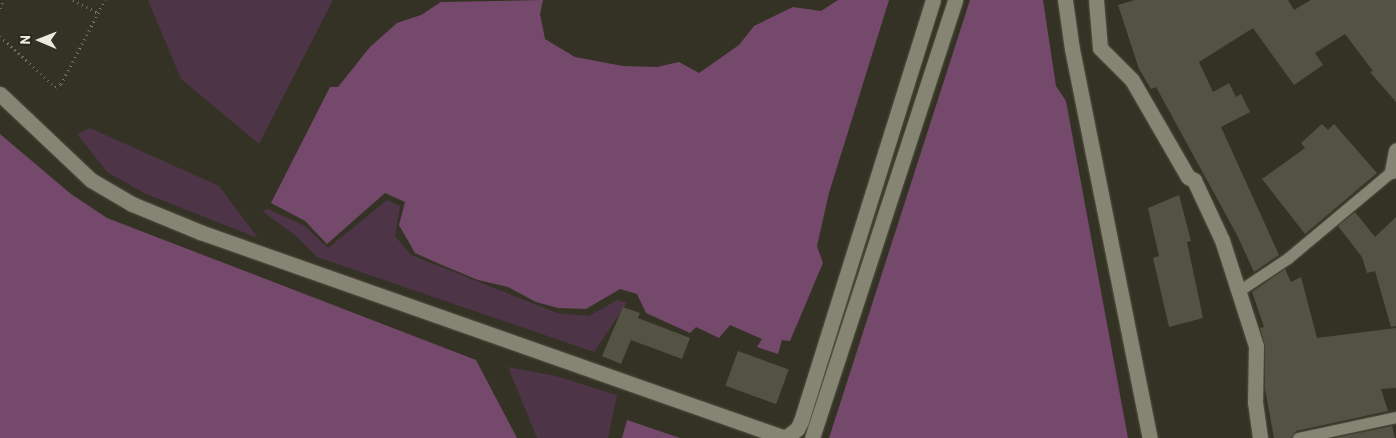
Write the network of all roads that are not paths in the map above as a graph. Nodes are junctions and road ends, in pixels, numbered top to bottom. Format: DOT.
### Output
graph roads {
  1 [pos="933,0"];
  2 [pos="955,0"];
  3 [pos="1065,0"];
  4 [pos="1096,0"];
  5 [pos="0,94"];
  6 [pos="1396,150"];
  7 [pos="1392,171"];
  8 [pos="1240,290"];
  9 [pos="1396,417"];
  10 [pos="748,432"];
  11 [pos="812,438"];
  12 [pos="1150,438"];
  13 [pos="1260,438"];
  14 [pos="1298,438"];
  1 -- 10 [label="street"];
  2 -- 11 [label="street"];
  3 -- 12 [label="street"];
  4 -- 8 [label="street"];
  5 -- 10 [label="street"];
  6 -- 7 [label="street"];
  7 -- 8 [label="lane"];
  8 -- 13 [label="street"];
  9 -- 14 [label="lane"];
}
